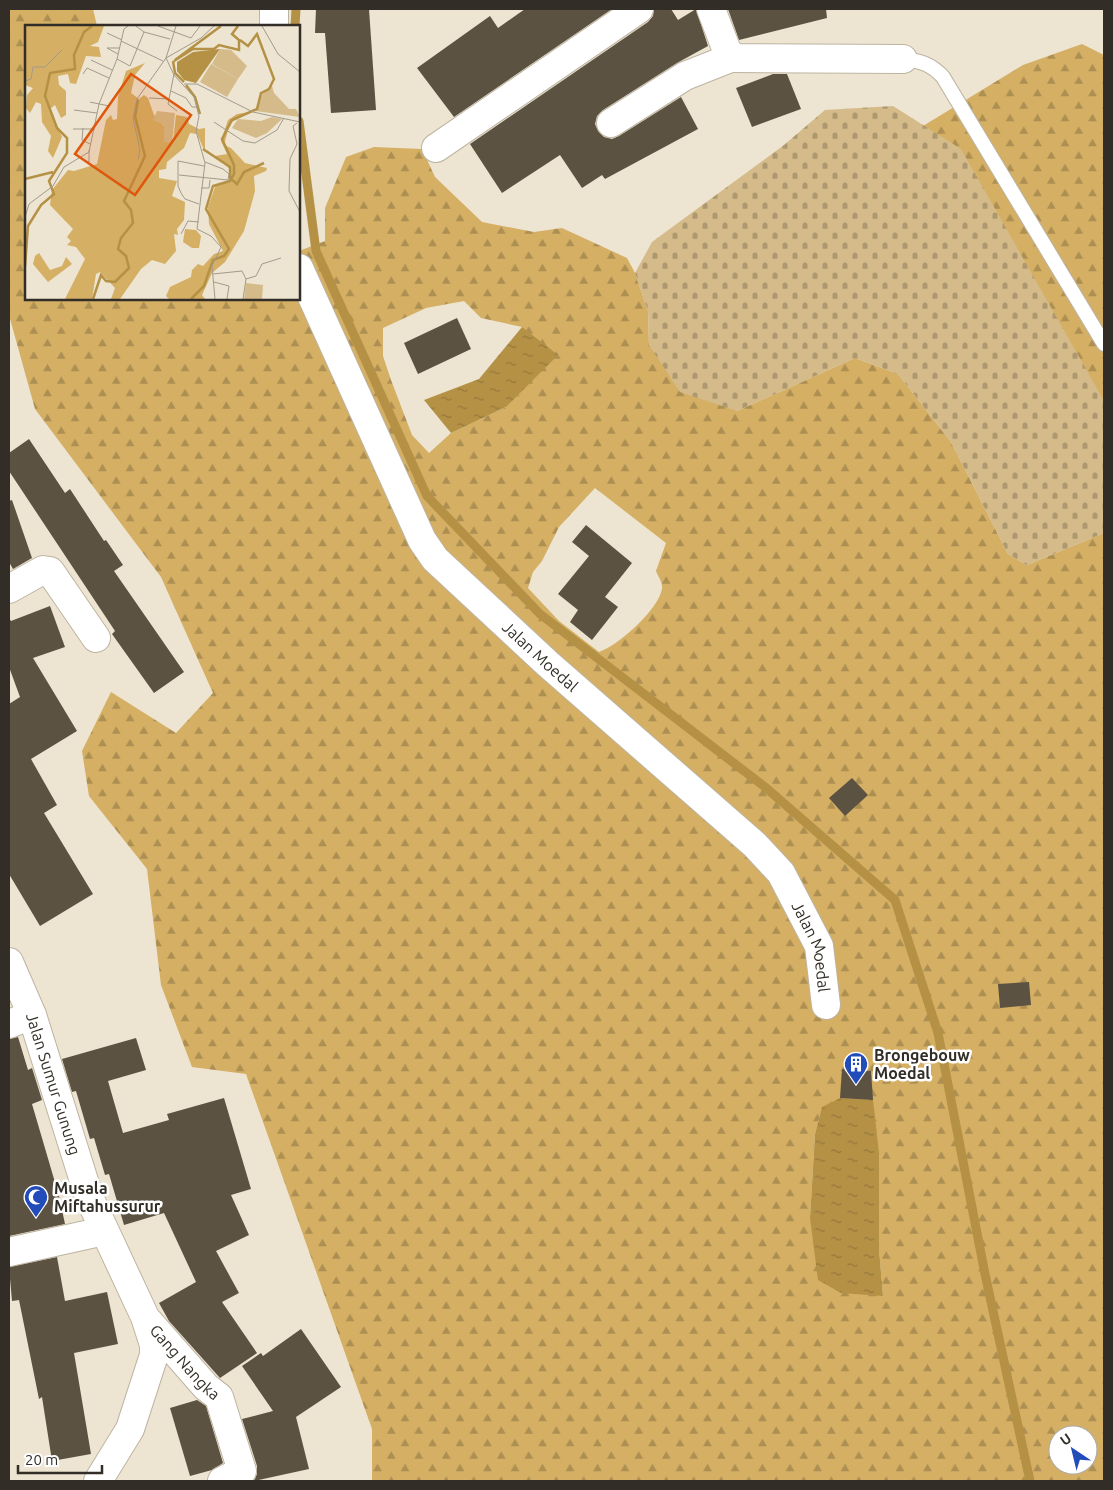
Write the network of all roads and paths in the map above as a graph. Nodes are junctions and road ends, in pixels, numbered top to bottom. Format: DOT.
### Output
graph roads {
  1 [pos="274,9"];
  2 [pos="639,9"];
  3 [pos="711,9"];
  4 [pos="274,25"];
  5 [pos="733,57"];
  6 [pos="903,59"];
  7 [pos="611,123"];
  8 [pos="436,148"];
  9 [pos="300,270"];
  10 [pos="1104,344"];
  11 [pos="9,589"];
  12 [pos="96,638"];
  13 [pos="9,962"];
  14 [pos="826,1005"];
  15 [pos="21,1020"];
  16 [pos="104,1231"];
  17 [pos="9,1252"];
  18 [pos="145,1317"];
  19 [pos="98,1481"];
  20 [pos="222,1481"];
  1 -- 4 [label="street"];
  2 -- 8 [label="street"];
  3 -- 5 [label="street"];
  5 -- 6 [label="street"];
  5 -- 7 [label="street"];
  6 -- 10 [label="lane"];
  9 -- 14 [label="street, Jalan Moedal"];
  11 -- 12 [label="street"];
  13 -- 15 [label="street, Jalan Sumur Gunung"];
  15 -- 16 [label="street, Jalan Sumur Gunung"];
  16 -- 17 [label="street"];
  16 -- 18 [label="street, Jalan Sumur Gunung"];
  18 -- 19 [label="street, Jalan Sumur Gunung"];
  18 -- 20 [label="street, Gang Nangka"];
}
